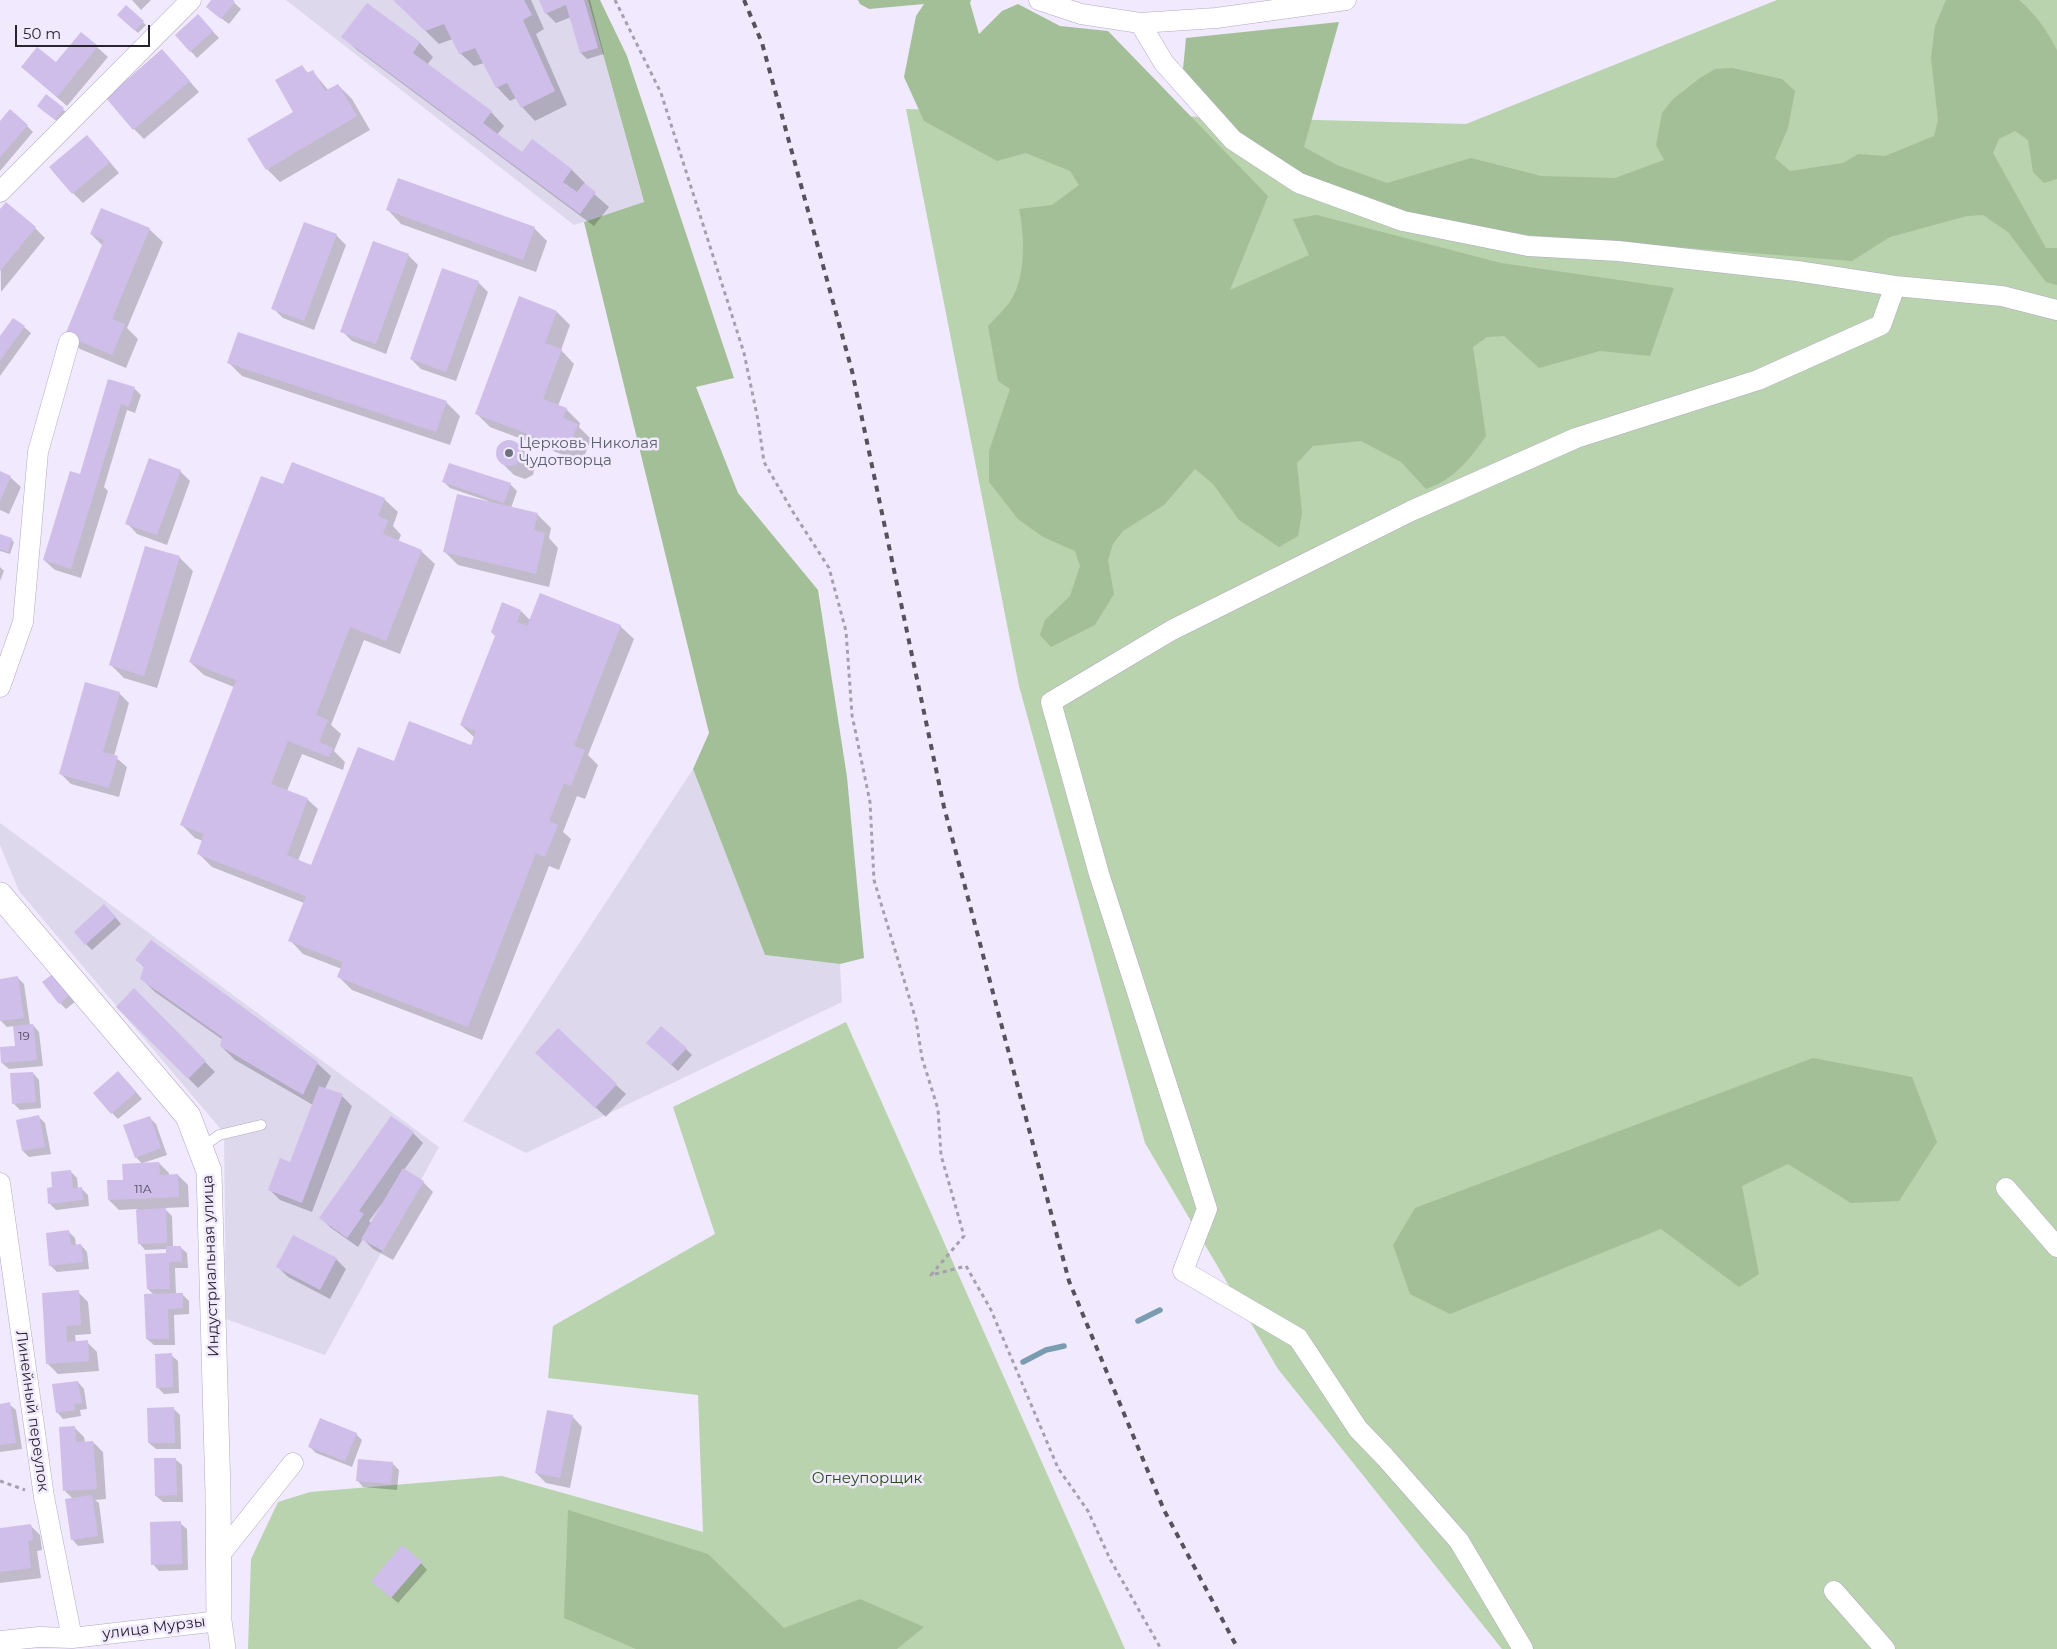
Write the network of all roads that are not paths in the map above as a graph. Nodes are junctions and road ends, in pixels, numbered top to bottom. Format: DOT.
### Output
graph roads {
  1 [pos="191,0"];
  2 [pos="1040,0"];
  3 [pos="1346,0"];
  4 [pos="1219,9"];
  5 [pos="1140,23"];
  6 [pos="0,192"];
  7 [pos="1895,286"];
  8 [pos="2057,310"];
  9 [pos="69,342"];
  10 [pos="0,687"];
  11 [pos="0,895"];
  12 [pos="261,1125"];
  13 [pos="200,1148"];
  14 [pos="0,1183"];
  15 [pos="2006,1188"];
  16 [pos="2057,1247"];
  17 [pos="293,1463"];
  18 [pos="218,1556"];
  19 [pos="1834,1591"];
  20 [pos="219,1620"];
  21 [pos="72,1638"];
  22 [pos="0,1641"];
  23 [pos="223,1649"];
  24 [pos="1523,1649"];
  25 [pos="1885,1649"];
  1 -- 6 [label="street"];
  2 -- 5 [label="street"];
  3 -- 4 [label="street"];
  4 -- 5 [label="street"];
  5 -- 7 [label="street"];
  7 -- 8 [label="street"];
  7 -- 24 [label="street"];
  9 -- 10 [label="street"];
  11 -- 13 [label="street, Индустриальная улица"];
  12 -- 13 [label="lane"];
  13 -- 18 [label="street, Индустриальная улица"];
  14 -- 21 [label="street, Линейный переулок"];
  15 -- 16 [label="street"];
  17 -- 18 [label="street"];
  18 -- 20 [label="street, Индустриальная улица"];
  19 -- 25 [label="street"];
  20 -- 21 [label="street, улица Мурзы"];
  20 -- 23 [label="street, Индустриальная улица"];
  21 -- 22 [label="street, улица Мурзы"];
}
